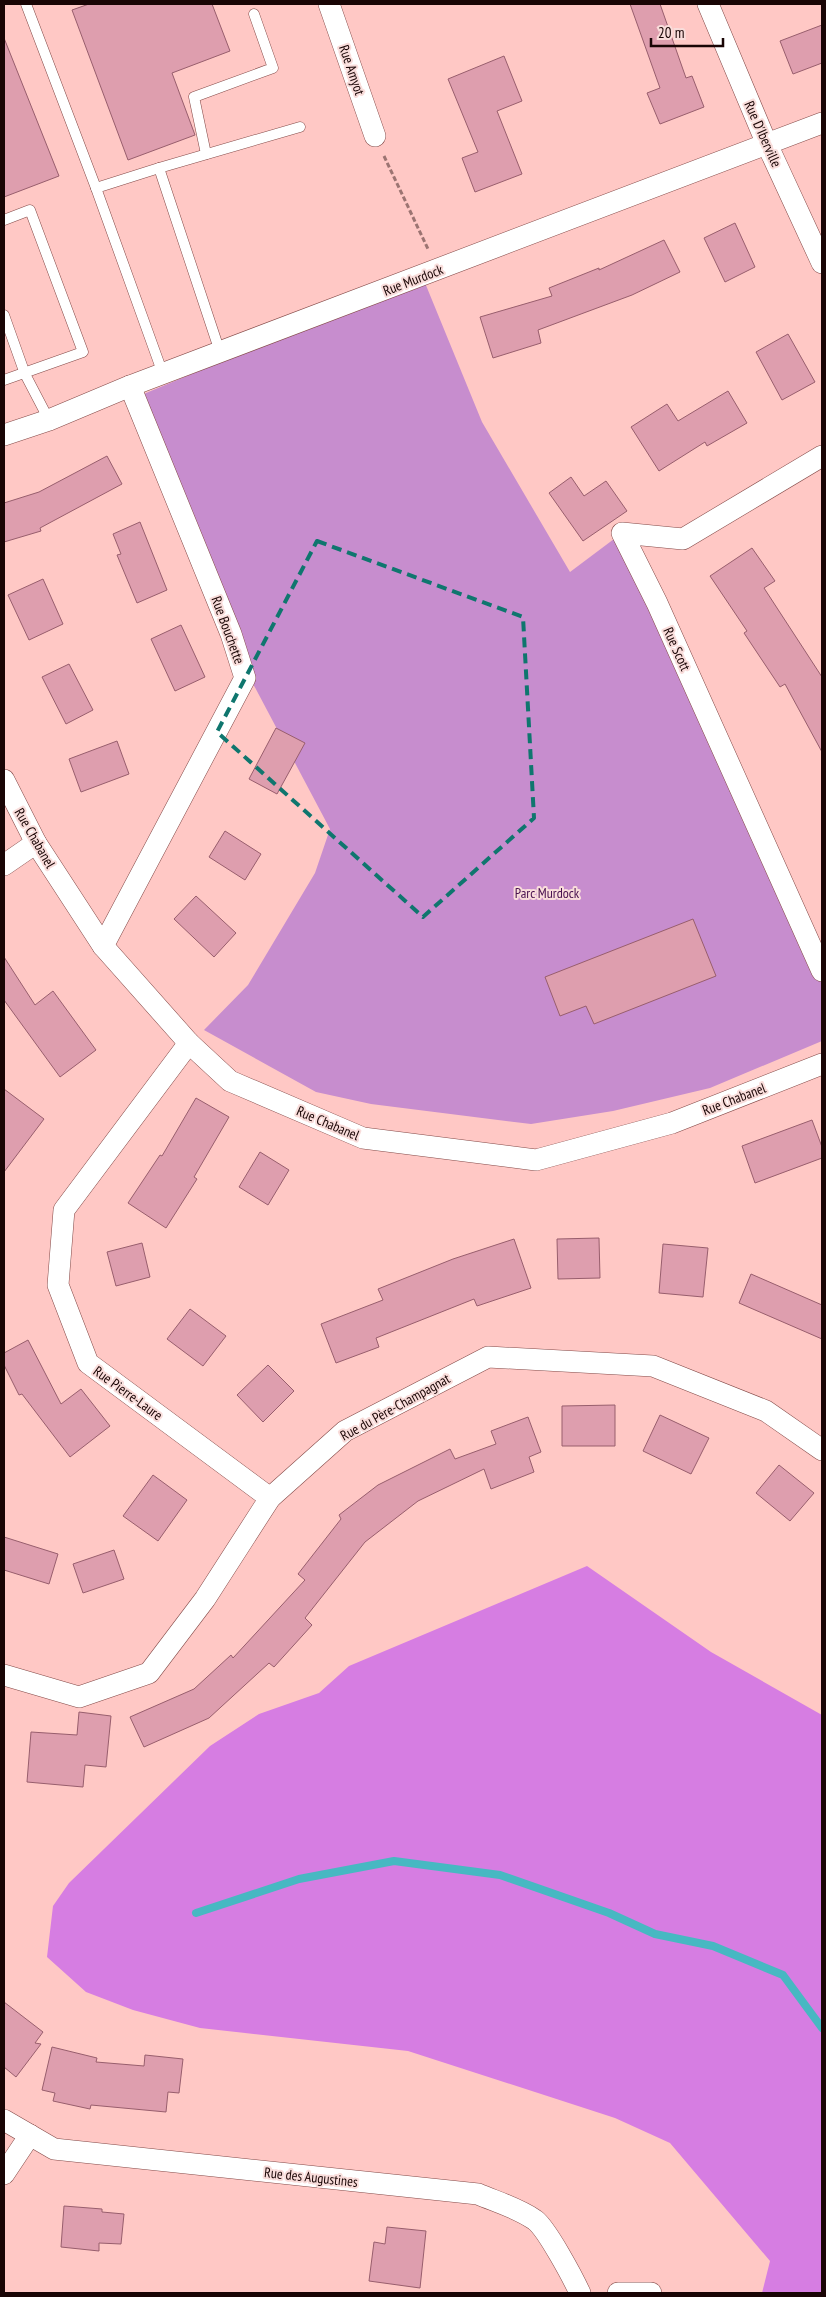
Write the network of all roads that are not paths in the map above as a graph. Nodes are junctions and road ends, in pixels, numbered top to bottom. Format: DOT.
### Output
graph roads {
  1 [pos="26,4"];
  2 [pos="329,4"];
  3 [pos="708,4"];
  4 [pos="254,14"];
  5 [pos="822,122"];
  6 [pos="300,127"];
  7 [pos="375,136"];
  8 [pos="766,142"];
  9 [pos="206,154"];
  10 [pos="159,168"];
  11 [pos="96,188"];
  12 [pos="4,220"];
  13 [pos="822,263"];
  14 [pos="4,315"];
  15 [pos="220,352"];
  16 [pos="25,374"];
  17 [pos="163,374"];
  18 [pos="4,380"];
  19 [pos="130,386"];
  20 [pos="49,420"];
  21 [pos="4,435"];
  22 [pos="822,456"];
  23 [pos="4,780"];
  24 [pos="36,843"];
  25 [pos="4,865"];
  26 [pos="103,946"];
  27 [pos="822,971"];
  28 [pos="189,1043"];
  29 [pos="822,1064"];
  30 [pos="822,1450"];
  31 [pos="270,1498"];
  32 [pos="4,1675"];
  33 [pos="4,2120"];
  34 [pos="30,2135"];
  35 [pos="4,2174"];
  36 [pos="580,2293"];
  37 [pos="618,2293"];
  38 [pos="651,2293"];
  1 -- 11 [label="lane"];
  2 -- 7 [label="street, Rue Amyot"];
  3 -- 8 [label="street, Rue D'Iberville"];
  4 -- 9 [label="lane"];
  5 -- 8 [label="street, Rue Murdock"];
  6 -- 9 [label="lane"];
  8 -- 13 [label="street, Rue D'Iberville"];
  8 -- 15 [label="street, Rue Murdock"];
  9 -- 10 [label="lane"];
  10 -- 11 [label="lane"];
  10 -- 15 [label="lane"];
  11 -- 17 [label="lane"];
  12 -- 16 [label="lane"];
  14 -- 16 [label="lane"];
  15 -- 17 [label="street, Rue Murdock"];
  16 -- 18 [label="lane"];
  16 -- 20 [label="lane"];
  17 -- 19 [label="street, Rue Murdock"];
  19 -- 20 [label="street, Rue Murdock"];
  19 -- 26 [label="street, Rue Bouchette"];
  20 -- 21 [label="street, Rue Murdock"];
  22 -- 27 [label="street, Rue Scott"];
  23 -- 24 [label="street, Rue Chabanel"];
  24 -- 25 [label="street"];
  24 -- 26 [label="street, Rue Chabanel"];
  26 -- 28 [label="street, Rue Chabanel"];
  28 -- 29 [label="street, Rue Chabanel"];
  28 -- 31 [label="street, Rue Pierre-Laure"];
  30 -- 31 [label="street, Rue du Père-Champagnat"];
  31 -- 32 [label="street, Rue du Père-Champagnat"];
  33 -- 34 [label="street, Rue des Augustines"];
  34 -- 35 [label="street"];
  34 -- 36 [label="street, Rue des Augustines"];
  37 -- 38 [label="street"];
}
